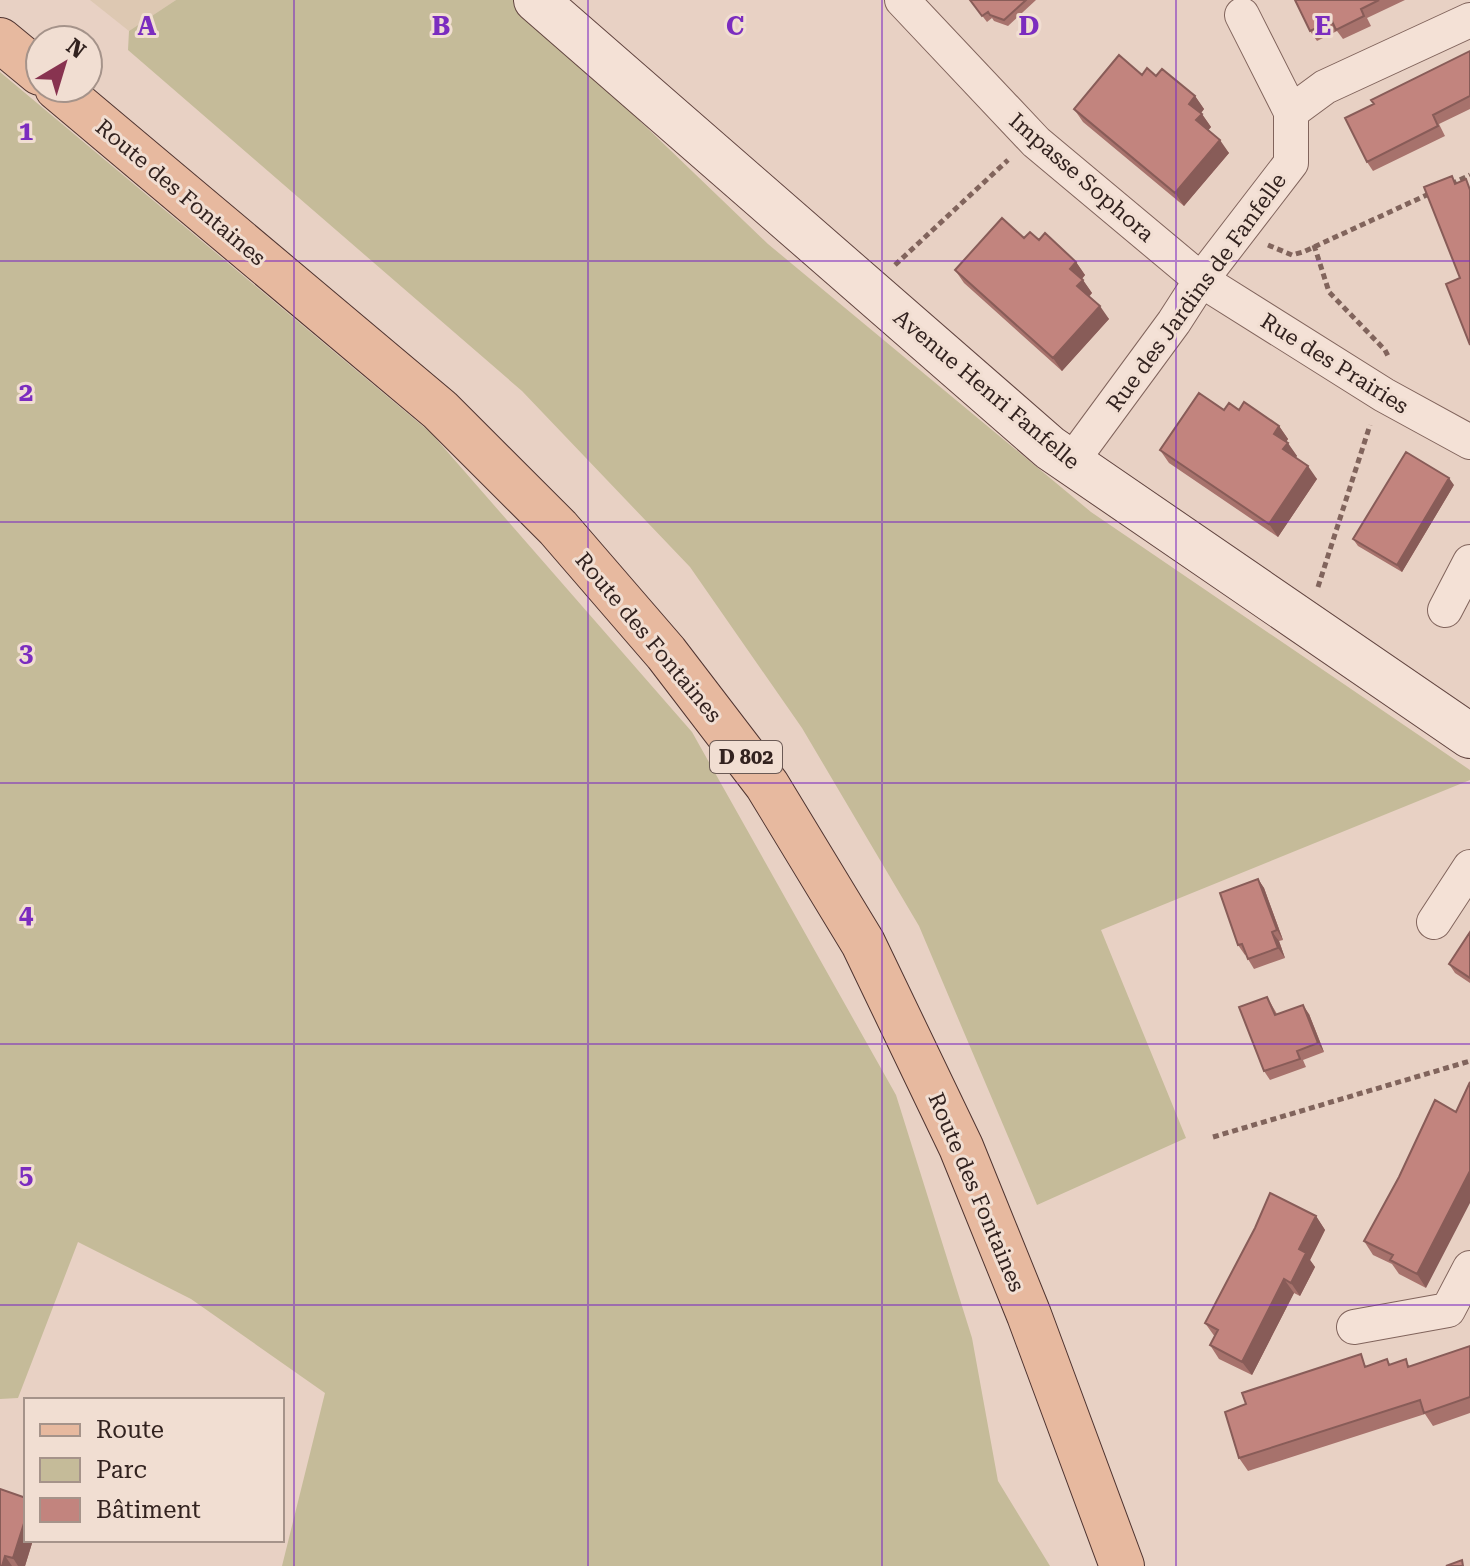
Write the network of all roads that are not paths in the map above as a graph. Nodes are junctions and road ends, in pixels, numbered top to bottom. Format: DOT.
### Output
graph roads {
  1 [pos="536,0"];
  2 [pos="902,0"];
  3 [pos="1242,15"];
  4 [pos="1470,20"];
  5 [pos="0,40"];
  6 [pos="24,60"];
  7 [pos="76,104"];
  8 [pos="1291,112"];
  9 [pos="1201,280"];
  10 [pos="1470,442"];
  11 [pos="1071,462"];
  12 [pos="1470,562"];
  13 [pos="1445,610"];
  14 [pos="1470,736"];
  15 [pos="1470,867"];
  16 [pos="1434,922"];
  17 [pos="1470,1268"];
  18 [pos="1354,1327"];
  19 [pos="1122,1566"];
  1 -- 11 [label="street, Avenue Henri Fanfelle"];
  2 -- 9 [label="street, Impasse Sophora"];
  3 -- 8 [label="street"];
  4 -- 8 [label="street"];
  5 -- 6 [label="main road"];
  7 -- 19 [label="main road, Route des Fontaines / D 802"];
  8 -- 9 [label="street, Rue des Jardins de Fanfelle"];
  9 -- 10 [label="street, Rue des Prairies"];
  9 -- 11 [label="street, Rue des Jardins de Fanfelle"];
  11 -- 14 [label="street, Avenue Henri Fanfelle"];
  12 -- 13 [label="street"];
  15 -- 16 [label="street"];
  17 -- 18 [label="street"];
}
